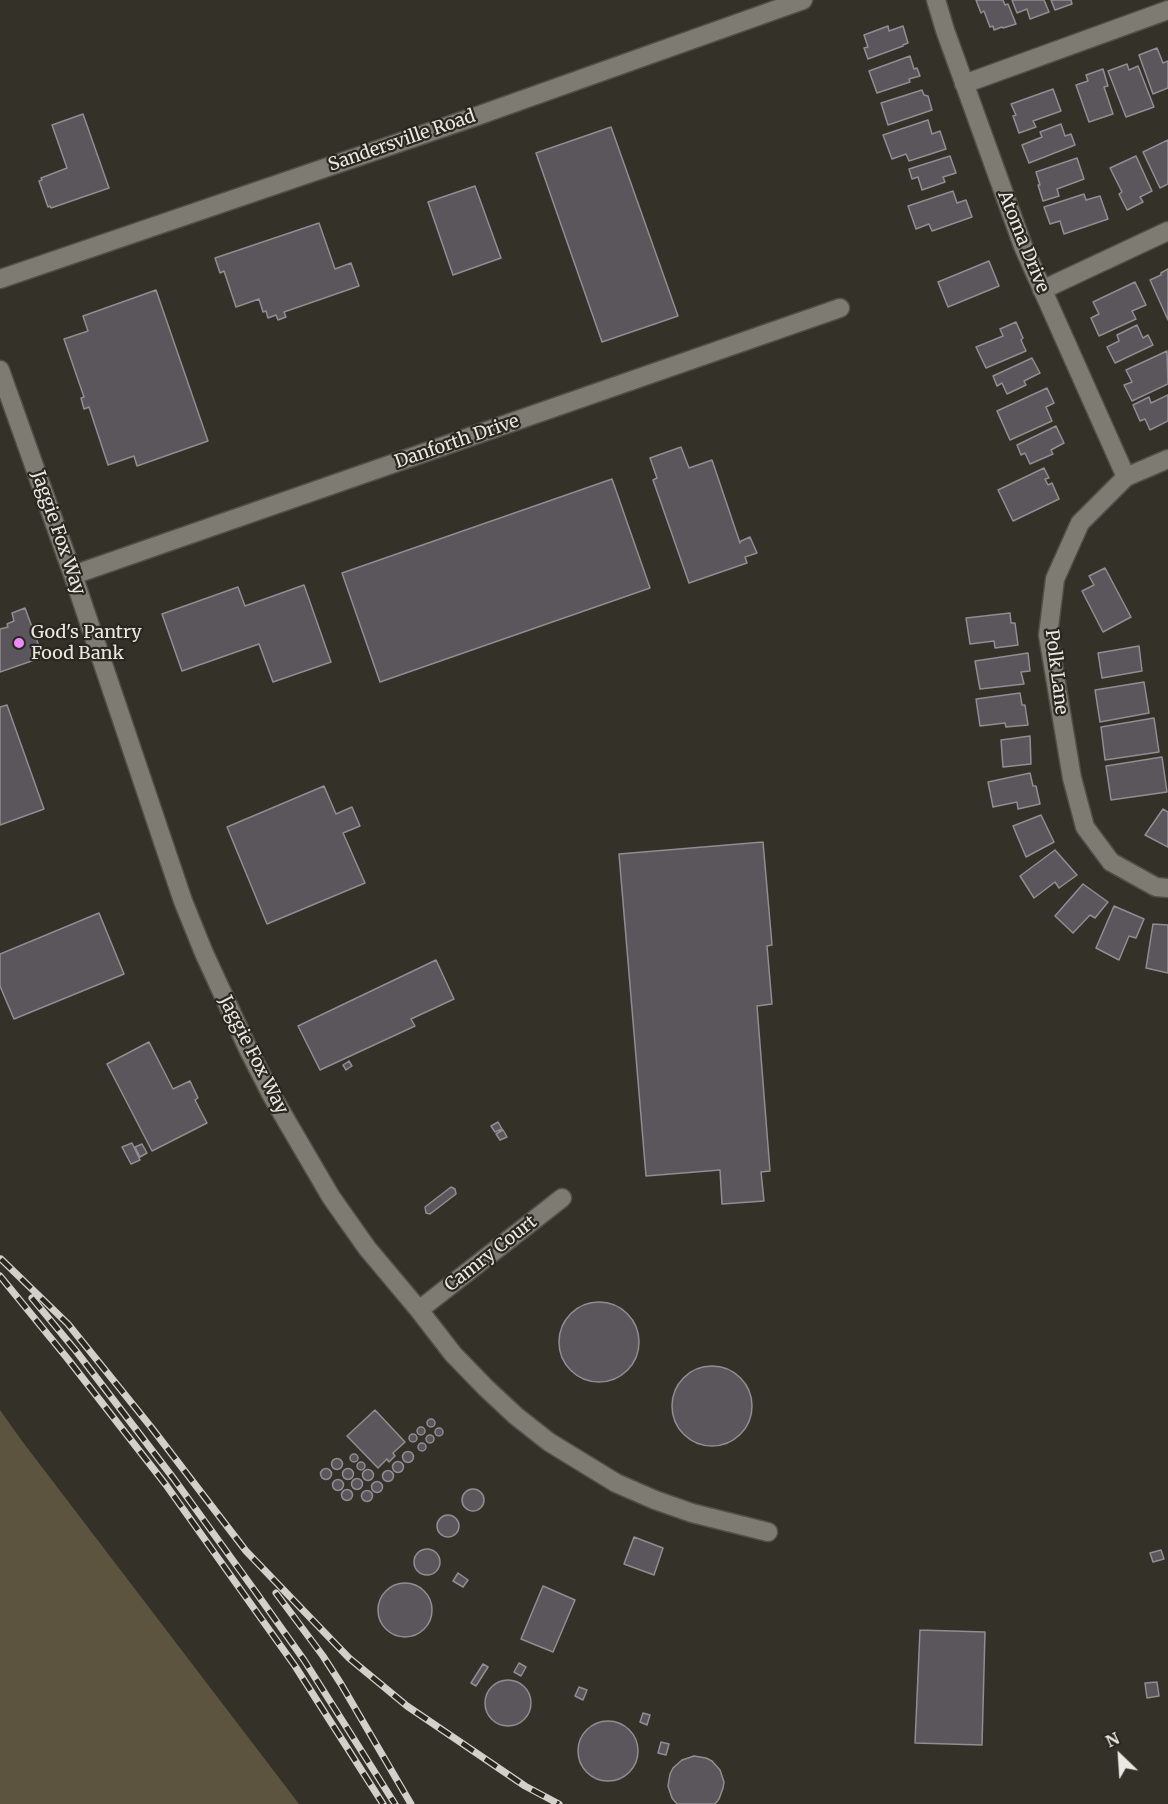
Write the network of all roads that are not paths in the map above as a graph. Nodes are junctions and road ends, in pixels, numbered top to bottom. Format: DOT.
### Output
graph roads {
  1 [pos="803,0"];
  2 [pos="936,0"];
  3 [pos="1168,10"];
  4 [pos="964,84"];
  5 [pos="1168,231"];
  6 [pos="0,279"];
  7 [pos="1042,290"];
  8 [pos="840,308"];
  9 [pos="0,370"];
  10 [pos="1168,459"];
  11 [pos="1126,477"];
  12 [pos="73,575"];
  13 [pos="1168,888"];
  14 [pos="562,1198"];
  15 [pos="419,1310"];
  16 [pos="768,1532"];
  1 -- 6 [label="street, Sandersville Road"];
  2 -- 4 [label="street, Atoma Drive"];
  3 -- 4 [label="street"];
  4 -- 7 [label="street, Atoma Drive"];
  5 -- 7 [label="street"];
  7 -- 11 [label="street, Atoma Drive"];
  8 -- 12 [label="street, Danforth Drive"];
  9 -- 12 [label="street, Jaggie Fox Way"];
  10 -- 11 [label="street, Polk Lane"];
  11 -- 13 [label="street, Polk Lane"];
  12 -- 15 [label="street, Jaggie Fox Way"];
  14 -- 15 [label="street, Camry Court"];
  15 -- 16 [label="street, Jaggie Fox Way"];
}
